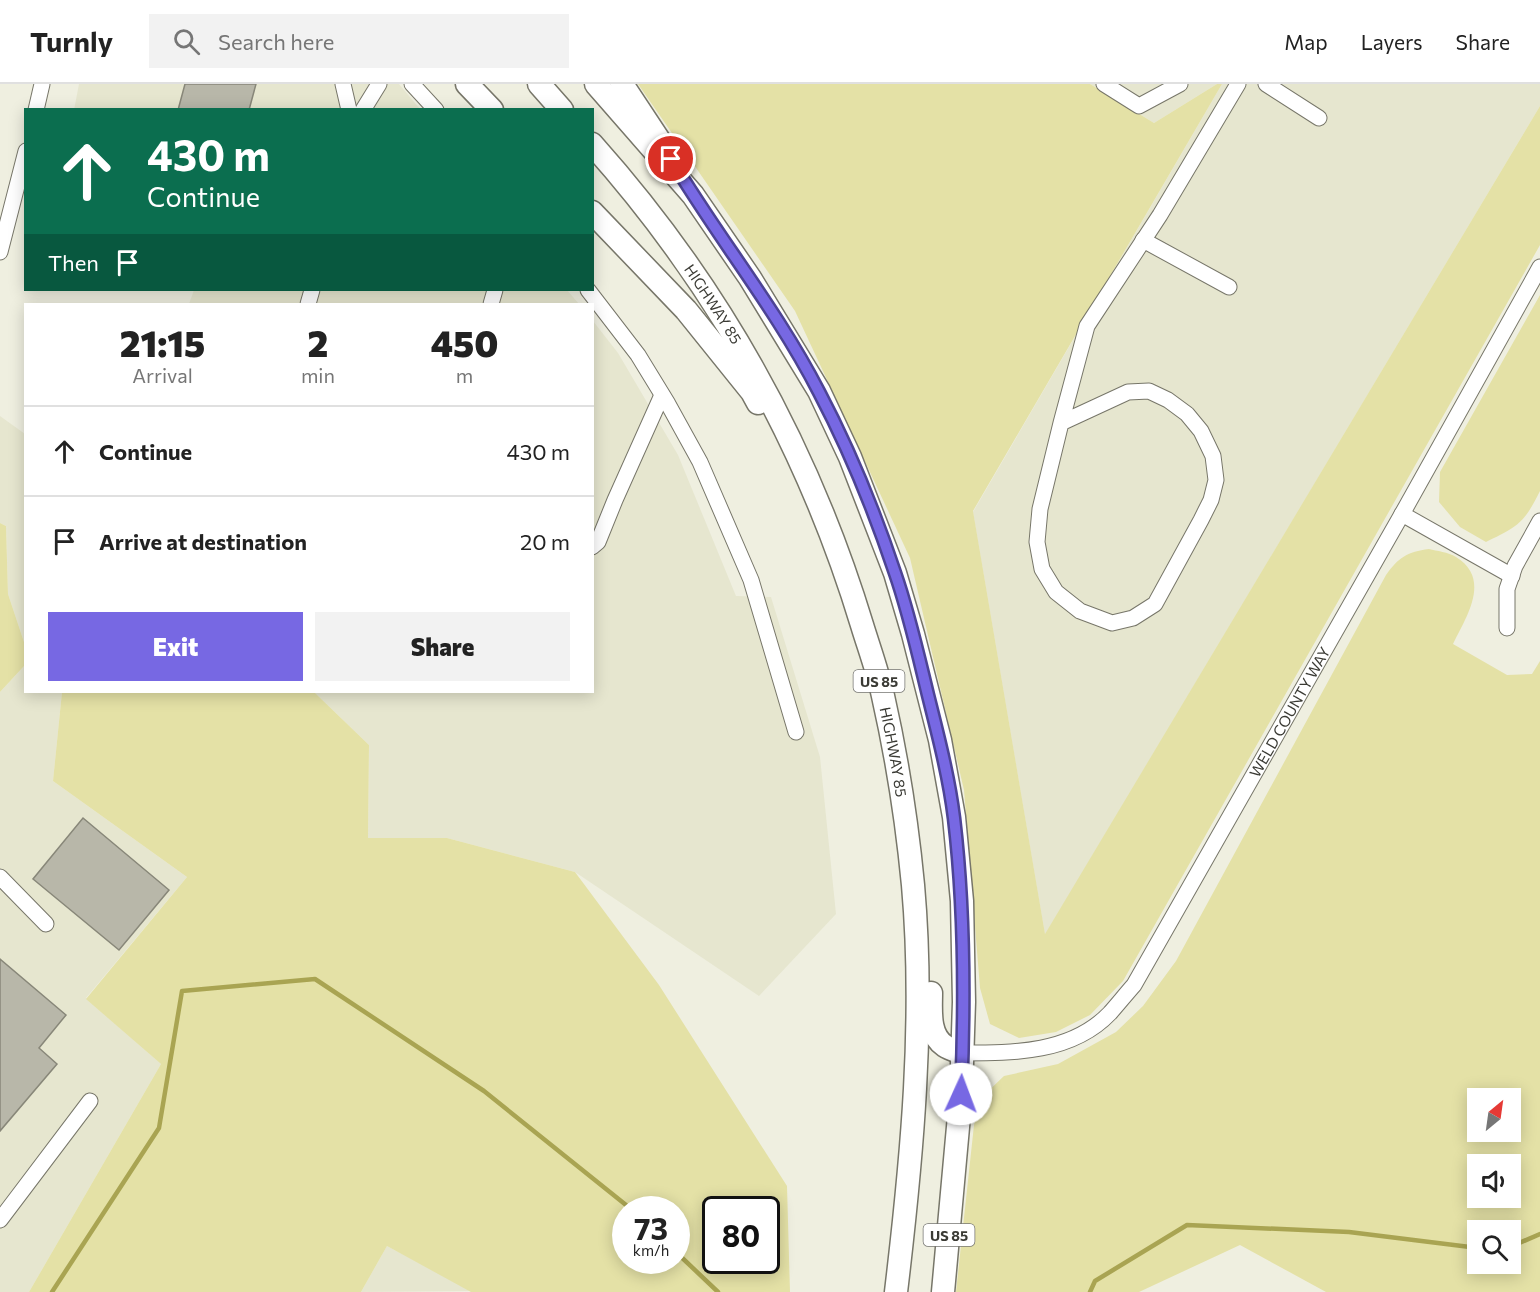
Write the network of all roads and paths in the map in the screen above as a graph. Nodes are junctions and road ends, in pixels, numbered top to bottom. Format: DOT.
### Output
graph roads {
  1 [pos="42,84"];
  2 [pos="342,84"];
  3 [pos="379,84"];
  4 [pos="412,84"];
  5 [pos="467,84"];
  6 [pos="539,84"];
  7 [pos="596,84"];
  8 [pos="622,84"];
  9 [pos="1104,84"];
  10 [pos="1180,84"];
  11 [pos="1238,84"];
  12 [pos="1266,84"];
  13 [pos="36,108"];
  14 [pos="348,108"];
  15 [pos="364,108"];
  16 [pos="434,108"];
  17 [pos="490,108"];
  18 [pos="560,108"];
  19 [pos="1319,117"];
  20 [pos="594,146"];
  21 [pos="24,158"];
  22 [pos="693,195"];
  23 [pos="594,214"];
  24 [pos="1143,240"];
  25 [pos="0,252"];
  26 [pos="1540,267"];
  27 [pos="1229,288"];
  28 [pos="589,291"];
  29 [pos="662,395"];
  30 [pos="1061,423"];
  31 [pos="815,491"];
  32 [pos="1402,514"];
  33 [pos="1540,521"];
  34 [pos="594,545"];
  35 [pos="1512,576"];
  36 [pos="1507,628"];
  37 [pos="796,732"];
  38 [pos="898,775"];
  39 [pos="0,877"];
  40 [pos="46,924"];
  41 [pos="963,1053"];
  42 [pos="90,1101"];
  43 [pos="0,1220"];
  44 [pos="896,1292"];
  45 [pos="943,1292"];
  1 -- 13 [label="street"];
  2 -- 14 [label="street"];
  3 -- 15 [label="street"];
  4 -- 16 [label="street"];
  5 -- 17 [label="highway"];
  6 -- 18 [label="highway"];
  7 -- 22 [label="highway, US 85"];
  8 -- 22 [label="highway"];
  9 -- 10 [label="street"];
  11 -- 24 [label="street"];
  12 -- 19 [label="street"];
  20 -- 31 [label="highway, HIGHWAY 85 / US 85"];
  21 -- 25 [label="street"];
  22 -- 41 [label="highway, US 85"];
  23 -- 31 [label="highway"];
  24 -- 27 [label="street"];
  24 -- 30 [label="street"];
  26 -- 32 [label="street, WELD COUNTY WAY"];
  28 -- 29 [label="street"];
  29 -- 34 [label="street"];
  29 -- 37 [label="street"];
  30 -- 30 [label="street"];
  31 -- 38 [label="highway, HIGHWAY 85 / US 85"];
  32 -- 35 [label="street"];
  32 -- 41 [label="street, WELD COUNTY WAY"];
  33 -- 35 [label="street"];
  35 -- 36 [label="street"];
  38 -- 41 [label="highway"];
  38 -- 44 [label="highway, HIGHWAY 85 / US 85"];
  39 -- 40 [label="street"];
  41 -- 45 [label="highway, US 85"];
  42 -- 43 [label="street"];
}
